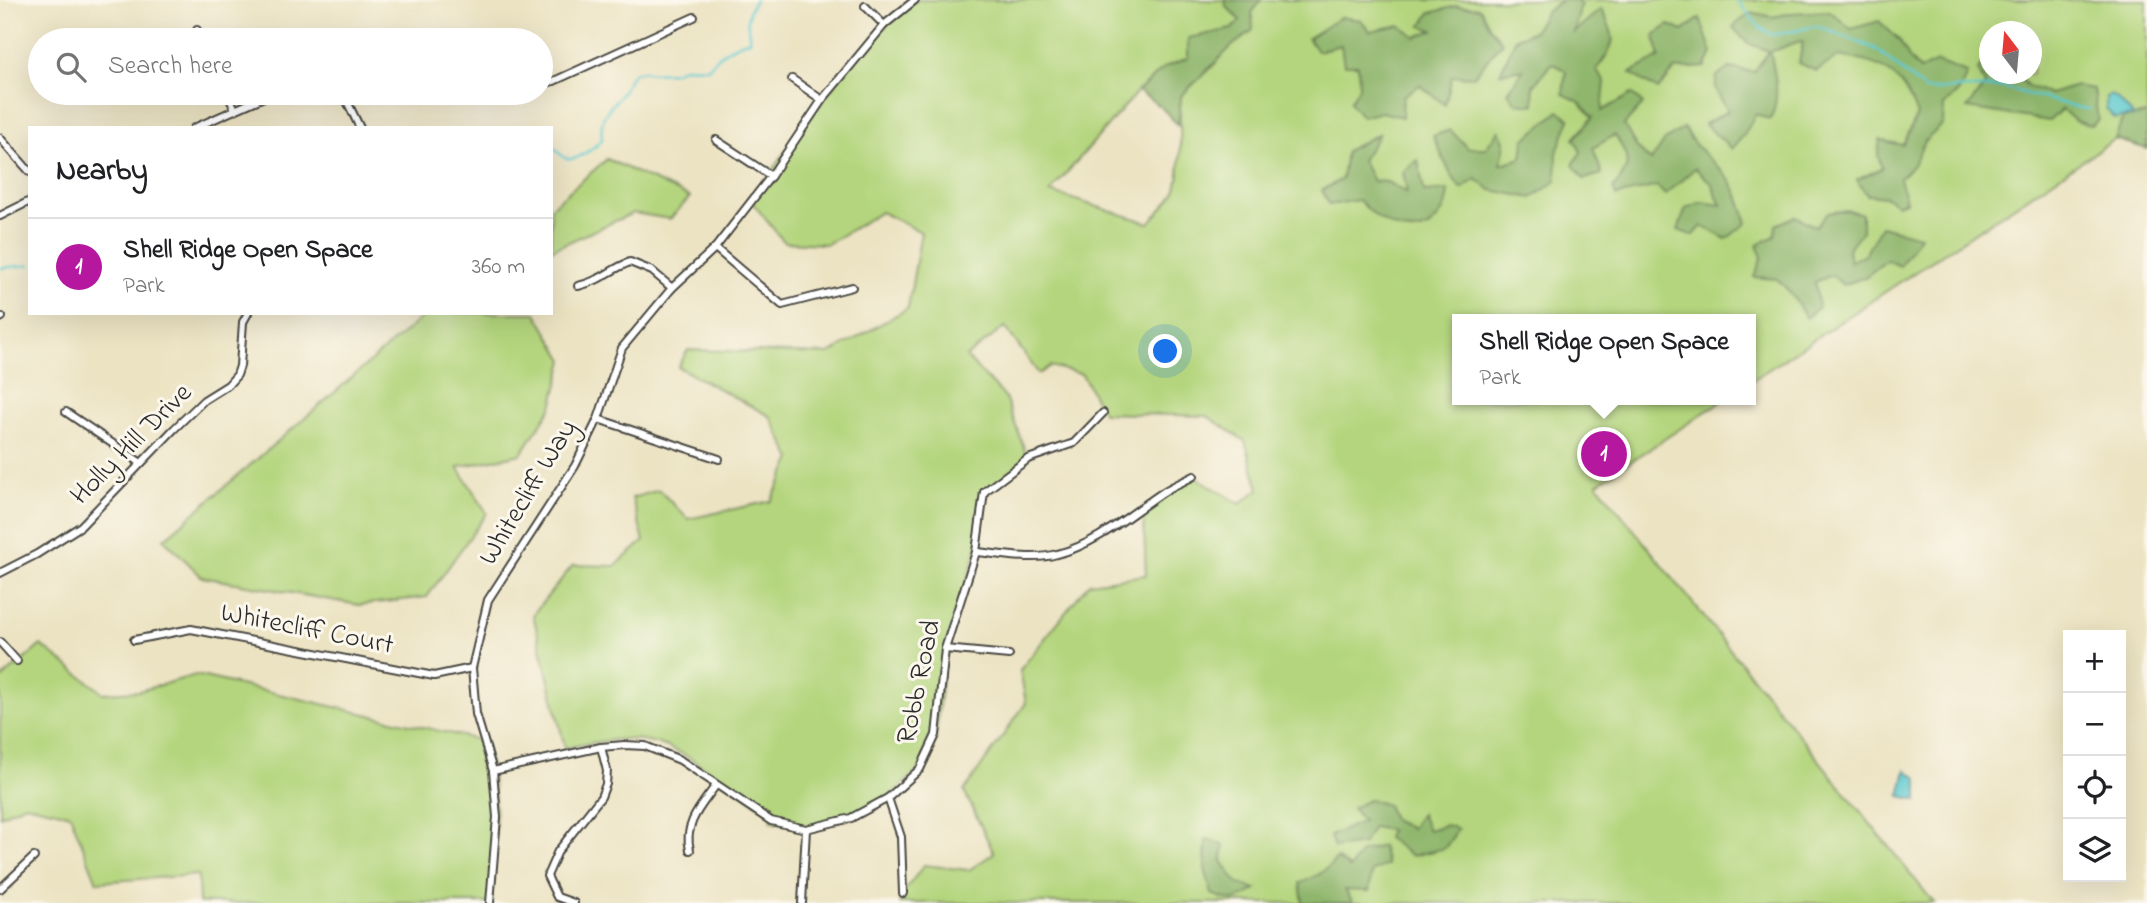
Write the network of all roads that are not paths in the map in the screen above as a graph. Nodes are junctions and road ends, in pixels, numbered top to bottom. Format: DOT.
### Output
graph roads {
  1 [pos="915,0"];
  2 [pos="865,6"];
  3 [pos="694,17"];
  4 [pos="884,25"];
  5 [pos="792,79"];
  6 [pos="553,81"];
  7 [pos="822,100"];
  8 [pos="233,105"];
  9 [pos="244,105"];
  10 [pos="349,105"];
  11 [pos="235,109"];
  12 [pos="198,126"];
  13 [pos="359,126"];
  14 [pos="0,138"];
  15 [pos="716,140"];
  16 [pos="28,170"];
  17 [pos="771,176"];
  18 [pos="28,202"];
  19 [pos="0,216"];
  20 [pos="715,248"];
  21 [pos="578,286"];
  22 [pos="672,288"];
  23 [pos="852,288"];
  24 [pos="247,315"];
  25 [pos="66,412"];
  26 [pos="1103,412"];
  27 [pos="598,419"];
  28 [pos="719,459"];
  29 [pos="141,463"];
  30 [pos="1194,476"];
  31 [pos="976,552"];
  32 [pos="0,573"];
  33 [pos="134,640"];
  34 [pos="0,642"];
  35 [pos="945,649"];
  36 [pos="1009,655"];
  37 [pos="17,661"];
  38 [pos="472,668"];
  39 [pos="601,747"];
  40 [pos="493,771"];
  41 [pos="716,785"];
  42 [pos="888,798"];
  43 [pos="806,829"];
  44 [pos="690,850"];
  45 [pos="34,857"];
  46 [pos="0,888"];
  47 [pos="903,892"];
  48 [pos="490,903"];
  49 [pos="574,903"];
  50 [pos="802,903"];
  1 -- 4 [label="street, Whitecliff Way"];
  2 -- 4 [label="street"];
  3 -- 6 [label="street"];
  4 -- 7 [label="street, Whitecliff Way"];
  5 -- 7 [label="street"];
  7 -- 17 [label="street, Whitecliff Way"];
  8 -- 11 [label="street"];
  9 -- 11 [label="street"];
  10 -- 13 [label="street"];
  11 -- 12 [label="street"];
  14 -- 16 [label="street"];
  15 -- 17 [label="street"];
  17 -- 20 [label="street, Whitecliff Way"];
  18 -- 19 [label="street"];
  20 -- 22 [label="street, Whitecliff Way"];
  20 -- 23 [label="street"];
  21 -- 22 [label="street"];
  22 -- 27 [label="street, Whitecliff Way"];
  24 -- 29 [label="street, Holly Hill Drive"];
  25 -- 29 [label="street"];
  26 -- 31 [label="street, Robb Road"];
  27 -- 28 [label="street"];
  27 -- 38 [label="street, Whitecliff Way"];
  29 -- 32 [label="street, Holly Hill Drive"];
  30 -- 31 [label="street"];
  31 -- 35 [label="street, Robb Road"];
  33 -- 38 [label="street, Whitecliff Court"];
  34 -- 37 [label="street"];
  35 -- 36 [label="street"];
  35 -- 42 [label="street, Robb Road"];
  38 -- 40 [label="street, Whitecliff Way"];
  39 -- 40 [label="street, Robb Road"];
  39 -- 41 [label="street, Robb Road"];
  39 -- 49 [label="street"];
  40 -- 48 [label="street, Whitecliff Way"];
  41 -- 43 [label="street, Robb Road"];
  41 -- 44 [label="street"];
  42 -- 43 [label="street, Robb Road"];
  42 -- 47 [label="street"];
  43 -- 50 [label="street"];
  45 -- 46 [label="street"];
}
